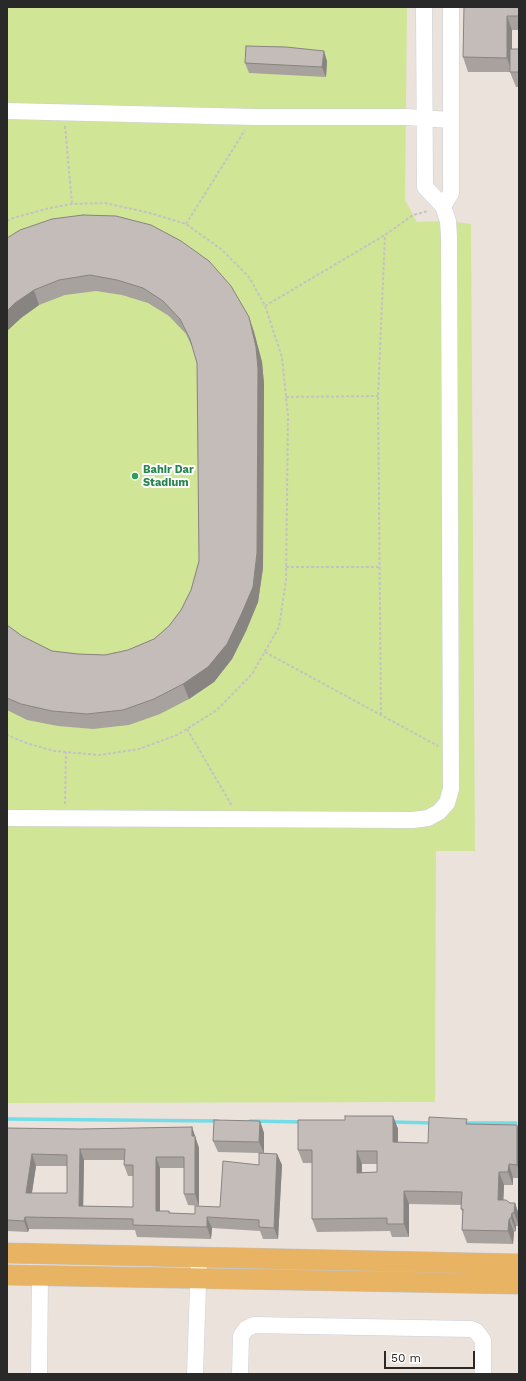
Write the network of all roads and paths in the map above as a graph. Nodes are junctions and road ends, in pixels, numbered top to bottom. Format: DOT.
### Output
graph roads {
  1 [pos="424,7"];
  2 [pos="451,7"];
  3 [pos="7,111"];
  4 [pos="64,113"];
  5 [pos="254,117"];
  6 [pos="424,118"];
  7 [pos="450,120"];
  8 [pos="72,204"];
  9 [pos="443,206"];
  10 [pos="7,221"];
  11 [pos="186,224"];
  12 [pos="385,235"];
  13 [pos="265,306"];
  14 [pos="286,396"];
  15 [pos="378,396"];
  16 [pos="286,566"];
  17 [pos="380,566"];
  18 [pos="265,652"];
  19 [pos="381,715"];
  20 [pos="187,728"];
  21 [pos="7,735"];
  22 [pos="66,752"];
  23 [pos="450,753"];
  24 [pos="7,818"];
  25 [pos="65,819"];
  26 [pos="240,819"];
  27 [pos="7,1253"];
  28 [pos="200,1257"];
  29 [pos="519,1264"];
  30 [pos="7,1275"];
  31 [pos="40,1275"];
  32 [pos="198,1278"];
  33 [pos="519,1284"];
  34 [pos="39,1374"];
  35 [pos="195,1374"];
  36 [pos="240,1374"];
  37 [pos="483,1374"];
  1 -- 6 [label="street"];
  2 -- 7 [label="street"];
  3 -- 4 [label="street"];
  4 -- 5 [label="street"];
  4 -- 8 [label="path"];
  5 -- 6 [label="street"];
  5 -- 11 [label="path"];
  6 -- 7 [label="street"];
  6 -- 9 [label="street"];
  7 -- 9 [label="street"];
  8 -- 10 [label="path"];
  8 -- 11 [label="path"];
  9 -- 12 [label="path"];
  9 -- 23 [label="street"];
  11 -- 13 [label="path"];
  12 -- 13 [label="path"];
  12 -- 15 [label="path"];
  13 -- 14 [label="path"];
  14 -- 15 [label="path"];
  14 -- 16 [label="path"];
  15 -- 17 [label="path"];
  16 -- 17 [label="path"];
  16 -- 18 [label="path"];
  17 -- 19 [label="path"];
  18 -- 19 [label="path"];
  18 -- 20 [label="path"];
  19 -- 23 [label="path"];
  20 -- 22 [label="path"];
  20 -- 26 [label="path"];
  21 -- 22 [label="path"];
  22 -- 25 [label="path"];
  23 -- 26 [label="street"];
  24 -- 25 [label="street"];
  25 -- 26 [label="street"];
  27 -- 28 [label="main road"];
  28 -- 29 [label="main road"];
  28 -- 32 [label="street"];
  30 -- 31 [label="main road"];
  31 -- 32 [label="main road"];
  31 -- 34 [label="street"];
  32 -- 33 [label="main road"];
  32 -- 35 [label="street"];
  36 -- 37 [label="street"];
}
